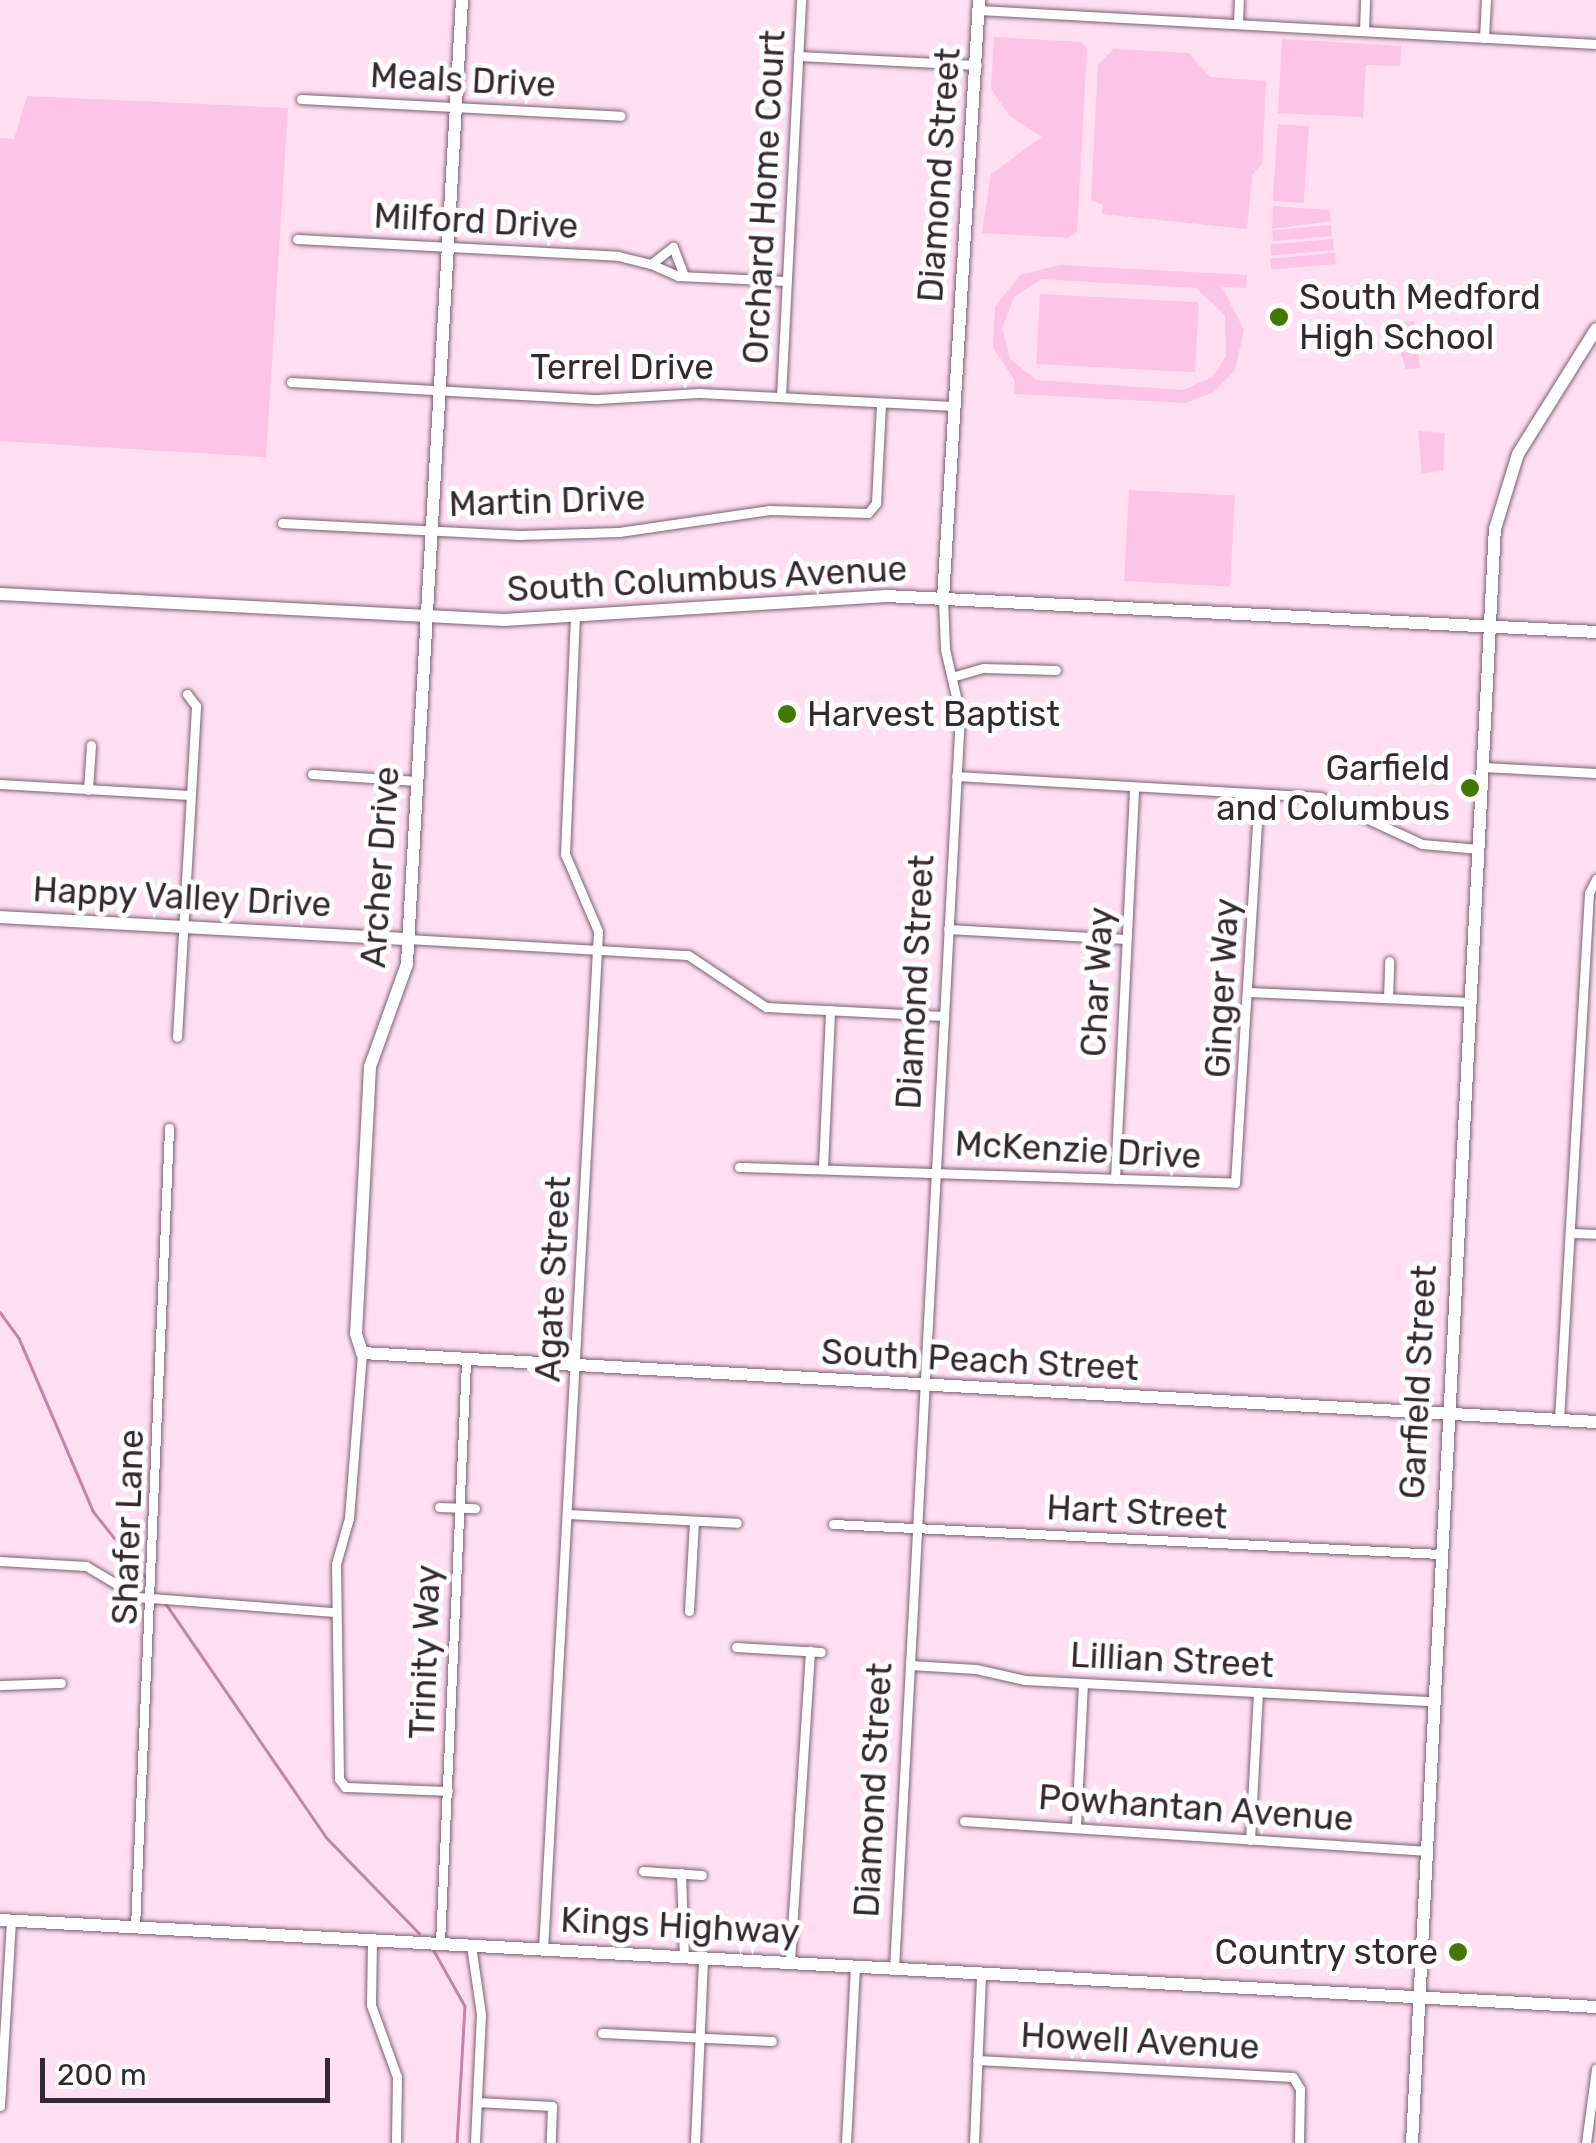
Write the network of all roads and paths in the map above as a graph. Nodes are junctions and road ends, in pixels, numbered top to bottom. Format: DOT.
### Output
graph roads {
  1 [pos="462,0"];
  2 [pos="802,0"];
  3 [pos="1239,0"];
  4 [pos="1365,0"];
  5 [pos="1486,0"];
  6 [pos="979,5"];
  7 [pos="1238,24"];
  8 [pos="1364,31"];
  9 [pos="1484,38"];
  10 [pos="1596,44"];
  11 [pos="798,56"];
  12 [pos="977,65"];
  13 [pos="301,99"];
  14 [pos="456,108"];
  15 [pos="621,116"];
  16 [pos="297,239"];
  17 [pos="449,248"];
  18 [pos="651,264"];
  19 [pos="684,276"];
  20 [pos="786,281"];
  21 [pos="1596,329"];
  22 [pos="291,382"];
  23 [pos="440,390"];
  24 [pos="781,396"];
  25 [pos="881,403"];
  26 [pos="954,406"];
  27 [pos="282,523"];
  28 [pos="432,531"];
  29 [pos="0,594"];
  30 [pos="943,599"];
  31 [pos="426,618"];
  32 [pos="576,619"];
  33 [pos="1490,626"];
  34 [pos="1596,632"];
  35 [pos="1056,670"];
  36 [pos="954,676"];
  37 [pos="187,694"];
  38 [pos="90,745"];
  39 [pos="1483,768"];
  40 [pos="1596,773"];
  41 [pos="312,774"];
  42 [pos="956,776"];
  43 [pos="417,781"];
  44 [pos="0,784"];
  45 [pos="1134,787"];
  46 [pos="88,790"];
  47 [pos="1259,794"];
  48 [pos="190,795"];
  49 [pos="1479,849"];
  50 [pos="1596,879"];
  51 [pos="0,916"];
  52 [pos="182,927"];
  53 [pos="948,929"];
  54 [pos="1126,939"];
  55 [pos="408,940"];
  56 [pos="597,950"];
  57 [pos="1388,961"];
  58 [pos="1249,992"];
  59 [pos="1388,998"];
  60 [pos="1471,1002"];
  61 [pos="830,1010"];
  62 [pos="944,1016"];
  63 [pos="177,1037"];
  64 [pos="169,1128"];
  65 [pos="739,1167"];
  66 [pos="823,1167"];
  67 [pos="935,1170"];
  68 [pos="1115,1179"];
  69 [pos="1236,1183"];
  70 [pos="1571,1233"];
  71 [pos="1596,1234"];
  72 [pos="362,1354"];
  73 [pos="466,1362"];
  74 [pos="576,1369"];
  75 [pos="923,1387"];
  76 [pos="1446,1415"];
  77 [pos="1560,1420"];
  78 [pos="1596,1422"];
  79 [pos="438,1506"];
  80 [pos="457,1507"];
  81 [pos="475,1508"];
  82 [pos="568,1514"];
  83 [pos="694,1520"];
  84 [pos="737,1523"];
  85 [pos="833,1524"];
  86 [pos="918,1528"];
  87 [pos="1439,1554"];
  88 [pos="0,1561"];
  89 [pos="154,1598"];
  90 [pos="689,1611"];
  91 [pos="334,1612"];
  92 [pos="736,1648"];
  93 [pos="810,1651"];
  94 [pos="821,1652"];
  95 [pos="910,1665"];
  96 [pos="1084,1683"];
  97 [pos="0,1684"];
  98 [pos="62,1684"];
  99 [pos="1258,1692"];
  100 [pos="1432,1701"];
  101 [pos="448,1791"];
  102 [pos="964,1820"];
  103 [pos="1076,1826"];
  104 [pos="1250,1840"];
  105 [pos="1424,1851"];
  106 [pos="643,1871"];
  107 [pos="681,1873"];
  108 [pos="702,1874"];
  109 [pos="5,1921"];
  110 [pos="135,1928"];
  111 [pos="372,1940"];
  112 [pos="440,1943"];
  113 [pos="471,1946"];
  114 [pos="544,1950"];
  115 [pos="684,1957"];
  116 [pos="704,1958"];
  117 [pos="790,1961"];
  118 [pos="855,1966"];
  119 [pos="894,1969"];
  120 [pos="981,1974"];
  121 [pos="1422,1997"];
  122 [pos="1596,2007"];
  123 [pos="602,2033"];
  124 [pos="700,2038"];
  125 [pos="772,2041"];
  126 [pos="977,2060"];
  127 [pos="1596,2069"];
  128 [pos="477,2102"];
  129 [pos="0,2106"];
  130 [pos="396,2143"];
  131 [pos="475,2143"];
  132 [pos="551,2143"];
  133 [pos="695,2143"];
  134 [pos="846,2143"];
  135 [pos="974,2143"];
  136 [pos="1299,2143"];
  137 [pos="1412,2143"];
  138 [pos="1586,2143"];
  1 -- 14 [label="street, Archer Drive"];
  2 -- 11 [label="street, Orchard Home Court"];
  3 -- 7 [label="street"];
  4 -- 8 [label="street"];
  5 -- 9 [label="street"];
  6 -- 7 [label="street"];
  6 -- 12 [label="street, Diamond Street"];
  7 -- 8 [label="street"];
  8 -- 9 [label="street"];
  9 -- 10 [label="street"];
  11 -- 12 [label="street"];
  11 -- 20 [label="street, Orchard Home Court"];
  12 -- 26 [label="street, Diamond Street"];
  13 -- 14 [label="street, Meals Drive"];
  14 -- 15 [label="street, Meals Drive"];
  14 -- 17 [label="street, Archer Drive"];
  16 -- 17 [label="street, Milford Drive"];
  17 -- 18 [label="street, Milford Drive"];
  17 -- 23 [label="street, Archer Drive"];
  18 -- 19 [label="street, Milford Drive"];
  18 -- 19 [label="street, Milford Drive"];
  19 -- 20 [label="street, Milford Drive"];
  20 -- 24 [label="street, Orchard Home Court"];
  21 -- 33 [label="street, Garfield Street"];
  22 -- 23 [label="street, Terrel Drive"];
  23 -- 24 [label="street, Terrel Drive"];
  23 -- 28 [label="street, Archer Drive"];
  24 -- 25 [label="street, Terrel Drive"];
  25 -- 26 [label="street, Terrel Drive"];
  25 -- 28 [label="street, Martin Drive"];
  26 -- 30 [label="street, Diamond Street"];
  27 -- 28 [label="street, Martin Drive"];
  28 -- 31 [label="street, Archer Drive"];
  29 -- 31 [label="street, South Columbus Avenue"];
  30 -- 32 [label="street, South Columbus Avenue"];
  30 -- 33 [label="street, South Columbus Avenue"];
  30 -- 36 [label="street, Diamond Street"];
  31 -- 32 [label="street, South Columbus Avenue"];
  31 -- 43 [label="street, Archer Drive"];
  32 -- 56 [label="street, Agate Street"];
  33 -- 34 [label="street, South Columbus Avenue"];
  33 -- 39 [label="street, Garfield Street"];
  35 -- 36 [label="street"];
  36 -- 42 [label="street, Diamond Street"];
  37 -- 48 [label="street"];
  38 -- 46 [label="street"];
  39 -- 40 [label="street"];
  39 -- 49 [label="street, Garfield Street"];
  41 -- 43 [label="street"];
  42 -- 45 [label="street"];
  42 -- 53 [label="street, Diamond Street"];
  43 -- 55 [label="street, Archer Drive"];
  44 -- 46 [label="street"];
  45 -- 47 [label="street"];
  45 -- 54 [label="street, Char Way"];
  46 -- 48 [label="street"];
  47 -- 49 [label="street"];
  47 -- 58 [label="street, Ginger Way"];
  48 -- 52 [label="street"];
  49 -- 60 [label="street, Garfield Street"];
  50 -- 70 [label="street"];
  51 -- 52 [label="street, Happy Valley Drive"];
  52 -- 55 [label="street, Happy Valley Drive"];
  52 -- 63 [label="street"];
  53 -- 54 [label="street"];
  53 -- 62 [label="street, Diamond Street"];
  54 -- 68 [label="street, Char Way"];
  55 -- 56 [label="street, Happy Valley Drive"];
  55 -- 72 [label="street, Archer Drive"];
  56 -- 61 [label="street, Happy Valley Drive"];
  56 -- 74 [label="street, Agate Street"];
  57 -- 59 [label="street"];
  58 -- 59 [label="street"];
  58 -- 69 [label="street, Ginger Way"];
  59 -- 60 [label="street"];
  60 -- 76 [label="street, Garfield Street"];
  61 -- 62 [label="street, Happy Valley Drive"];
  61 -- 66 [label="street"];
  62 -- 67 [label="street, Diamond Street"];
  64 -- 89 [label="street, Shafer Lane"];
  65 -- 66 [label="street, McKenzie Drive"];
  66 -- 67 [label="street, McKenzie Drive"];
  67 -- 68 [label="street, McKenzie Drive"];
  67 -- 75 [label="street, Diamond Street"];
  68 -- 69 [label="street, McKenzie Drive"];
  70 -- 71 [label="street"];
  70 -- 77 [label="street"];
  72 -- 73 [label="street, South Peach Street"];
  72 -- 91 [label="street, Archer Drive"];
  73 -- 74 [label="street, South Peach Street"];
  73 -- 80 [label="street, Trinity Way"];
  74 -- 75 [label="street, South Peach Street"];
  74 -- 82 [label="street, Agate Street"];
  75 -- 76 [label="street, South Peach Street"];
  75 -- 86 [label="street, Diamond Street"];
  76 -- 77 [label="street, South Peach Street"];
  76 -- 87 [label="street, Garfield Street"];
  77 -- 78 [label="street, South Peach Street"];
  79 -- 80 [label="street"];
  80 -- 81 [label="street"];
  80 -- 101 [label="street, Trinity Way"];
  82 -- 83 [label="street"];
  82 -- 114 [label="street, Agate Street"];
  83 -- 84 [label="street"];
  83 -- 90 [label="street"];
  85 -- 86 [label="street, Hart Street"];
  86 -- 87 [label="street, Hart Street"];
  86 -- 95 [label="street, Diamond Street"];
  87 -- 100 [label="street, Garfield Street"];
  88 -- 89 [label="street"];
  89 -- 91 [label="street"];
  89 -- 110 [label="street, Shafer Lane"];
  91 -- 101 [label="street, Archer Drive"];
  92 -- 93 [label="street"];
  93 -- 94 [label="street"];
  93 -- 117 [label="street"];
  95 -- 96 [label="street, Lillian Street"];
  95 -- 119 [label="street, Diamond Street"];
  96 -- 99 [label="street, Lillian Street"];
  96 -- 103 [label="street"];
  97 -- 98 [label="street"];
  99 -- 100 [label="street, Lillian Street"];
  99 -- 104 [label="street"];
  100 -- 105 [label="street, Garfield Street"];
  101 -- 112 [label="street, Trinity Way"];
  102 -- 103 [label="street, Powhantan Avenue"];
  103 -- 104 [label="street, Powhantan Avenue"];
  104 -- 105 [label="street, Powhantan Avenue"];
  105 -- 121 [label="street, Garfield Street"];
  106 -- 107 [label="street"];
  107 -- 108 [label="street"];
  107 -- 115 [label="street"];
  109 -- 110 [label="street, Kings Highway"];
  109 -- 129 [label="street"];
  110 -- 111 [label="street, Kings Highway"];
  111 -- 112 [label="street, Kings Highway"];
  111 -- 130 [label="street"];
  112 -- 113 [label="street, Kings Highway"];
  113 -- 114 [label="street, Kings Highway"];
  113 -- 128 [label="street"];
  114 -- 115 [label="street, Kings Highway"];
  115 -- 116 [label="street, Kings Highway"];
  116 -- 117 [label="street, Kings Highway"];
  116 -- 124 [label="street"];
  117 -- 118 [label="street, Kings Highway"];
  118 -- 119 [label="street, Kings Highway"];
  118 -- 134 [label="street, Diamond Street"];
  119 -- 120 [label="street, Kings Highway"];
  120 -- 121 [label="street, Kings Highway"];
  120 -- 126 [label="street"];
  121 -- 122 [label="street, Kings Highway"];
  121 -- 137 [label="street, Garfield Street"];
  123 -- 124 [label="street"];
  124 -- 125 [label="street"];
  124 -- 133 [label="street"];
  126 -- 135 [label="street"];
  126 -- 136 [label="street, Howell Avenue"];
  127 -- 138 [label="street"];
  128 -- 131 [label="street"];
  128 -- 132 [label="street"];
}
